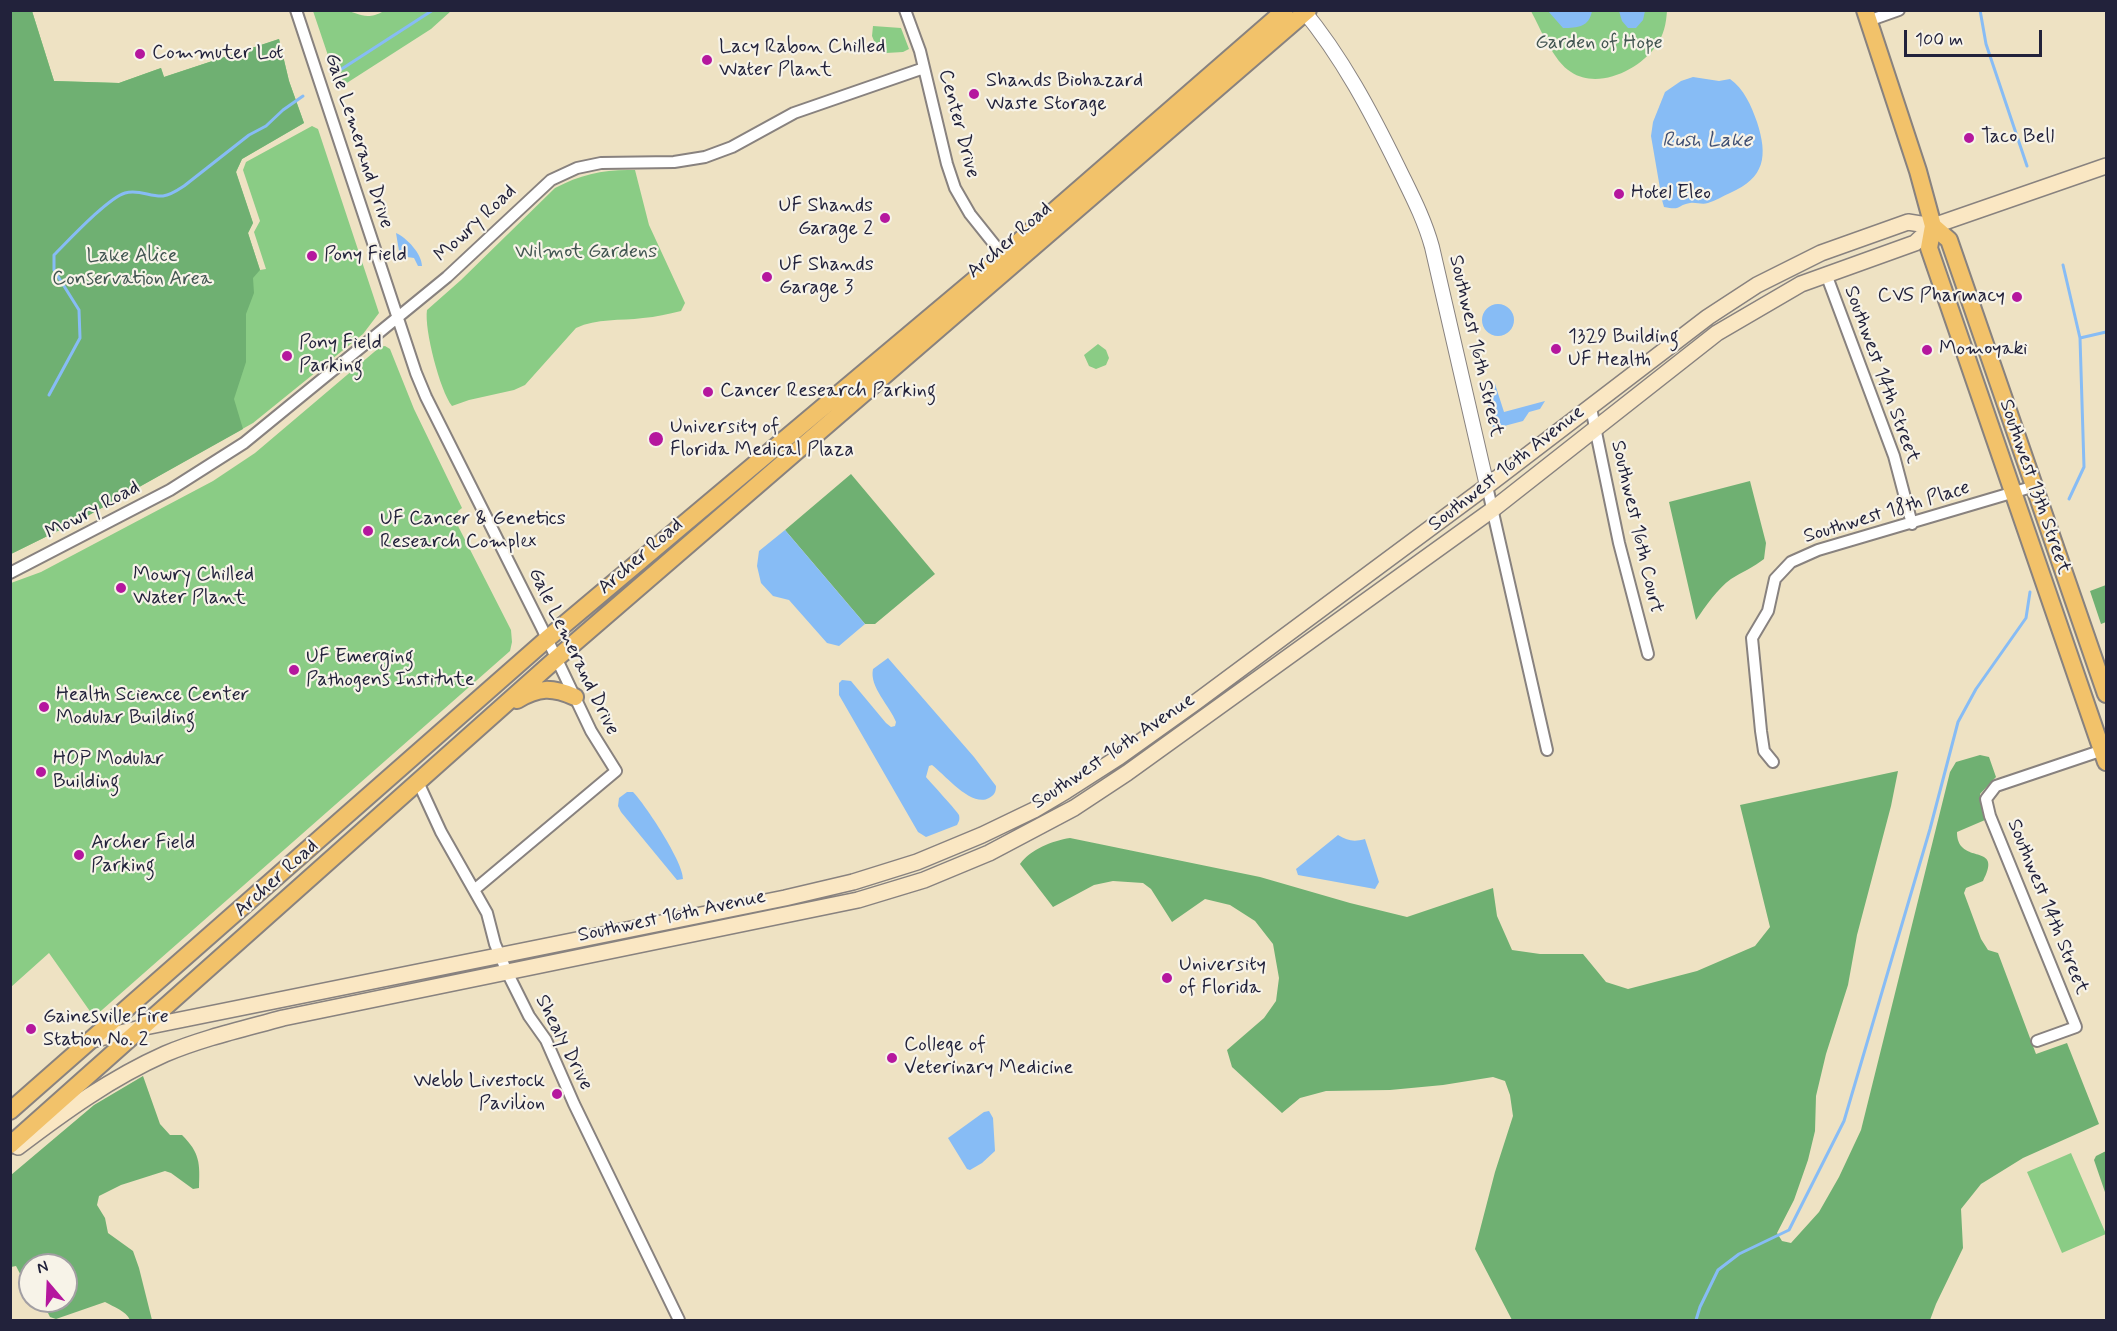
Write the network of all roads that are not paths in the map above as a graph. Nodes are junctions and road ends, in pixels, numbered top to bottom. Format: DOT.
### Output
graph roads {
  1 [pos="296,10"];
  2 [pos="905,10"];
  3 [pos="1285,10"];
  4 [pos="1899,10"];
  5 [pos="1305,11"];
  6 [pos="1867,16"];
  7 [pos="924,68"];
  8 [pos="2106,166"];
  9 [pos="1933,226"];
  10 [pos="1008,261"];
  11 [pos="1826,274"];
  12 [pos="397,317"];
  13 [pos="1591,408"];
  14 [pos="1595,428"];
  15 [pos="1487,486"];
  16 [pos="2035,486"];
  17 [pos="2014,494"];
  18 [pos="1492,510"];
  19 [pos="1912,524"];
  20 [pos="10,573"];
  21 [pos="547,639"];
  22 [pos="1648,654"];
  23 [pos="556,658"];
  24 [pos="2106,694"];
  25 [pos="574,697"];
  26 [pos="491,716"];
  27 [pos="1547,750"];
  28 [pos="2105,754"];
  29 [pos="1773,762"];
  30 [pos="418,782"];
  31 [pos="474,890"];
  32 [pos="500,955"];
  33 [pos="507,972"];
  34 [pos="145,1027"];
  35 [pos="92,1040"];
  36 [pos="2037,1041"];
  37 [pos="61,1101"];
  38 [pos="12,1110"];
  39 [pos="42,1118"];
  40 [pos="10,1145"];
  41 [pos="10,1153"];
  42 [pos="679,1320"];
  1 -- 12 [label="street, Gale Lemerand Drive"];
  2 -- 7 [label="street, Center Drive"];
  3 -- 10 [label="main road, Archer Road"];
  4 -- 6 [label="street"];
  5 -- 10 [label="main road, Archer Road"];
  5 -- 15 [label="street, Southwest 16th Street"];
  6 -- 9 [label="main road, Southwest 13th Street"];
  7 -- 10 [label="street, Center Drive"];
  7 -- 12 [label="street, Mowry Road"];
  8 -- 9 [label="main road, Southwest 16th Avenue"];
  9 -- 11 [label="main road, Southwest 16th Avenue"];
  9 -- 13 [label="main road, Southwest 16th Avenue"];
  9 -- 16 [label="main road, Southwest 13th Street"];
  9 -- 17 [label="main road, Southwest 13th Street"];
  10 -- 21 [label="main road, Archer Road"];
  10 -- 23 [label="main road, Archer Road"];
  11 -- 14 [label="main road, Southwest 16th Avenue"];
  11 -- 19 [label="street, Southwest 14th Street"];
  12 -- 20 [label="street, Mowry Road"];
  12 -- 21 [label="street, Gale Lemerand Drive"];
  13 -- 14 [label="street, Southwest 16th Court"];
  13 -- 15 [label="main road, Southwest 16th Avenue"];
  14 -- 18 [label="main road, Southwest 16th Avenue"];
  14 -- 22 [label="street, Southwest 16th Court"];
  15 -- 18 [label="street, Southwest 16th Street"];
  15 -- 32 [label="main road, Southwest 16th Avenue"];
  16 -- 17 [label="street, Southwest 18th Place"];
  16 -- 24 [label="main road, Southwest 13th Street"];
  17 -- 19 [label="street, Southwest 18th Place"];
  17 -- 28 [label="main road, Southwest 13th Street"];
  18 -- 27 [label="street, Southwest 16th Street"];
  18 -- 33 [label="main road, Southwest 16th Avenue"];
  19 -- 29 [label="street, Southwest 18th Place"];
  21 -- 23 [label="street, Gale Lemerand Drive"];
  21 -- 35 [label="main road, Archer Road"];
  23 -- 25 [label="street, Gale Lemerand Drive"];
  23 -- 26 [label="main road, Archer Road"];
  25 -- 26 [label="main road"];
  25 -- 31 [label="street, Gale Lemerand Drive"];
  26 -- 30 [label="main road, Archer Road"];
  28 -- 36 [label="street, Southwest 14th Street"];
  30 -- 31 [label="street, Shealy Drive"];
  30 -- 34 [label="main road, Archer Road"];
  31 -- 32 [label="street, Shealy Drive"];
  32 -- 33 [label="street, Shealy Drive"];
  32 -- 34 [label="main road, Southwest 16th Avenue"];
  33 -- 41 [label="main road, Southwest 16th Avenue"];
  33 -- 42 [label="street, Shealy Drive"];
  34 -- 35 [label="main road, Southwest 16th Avenue"];
  34 -- 37 [label="main road, Archer Road"];
  35 -- 37 [label="main road"];
  35 -- 38 [label="main road, Archer Road"];
  37 -- 39 [label="main road, Archer Road"];
  38 -- 39 [label="main road"];
  39 -- 40 [label="main road, Archer Road"];
}
